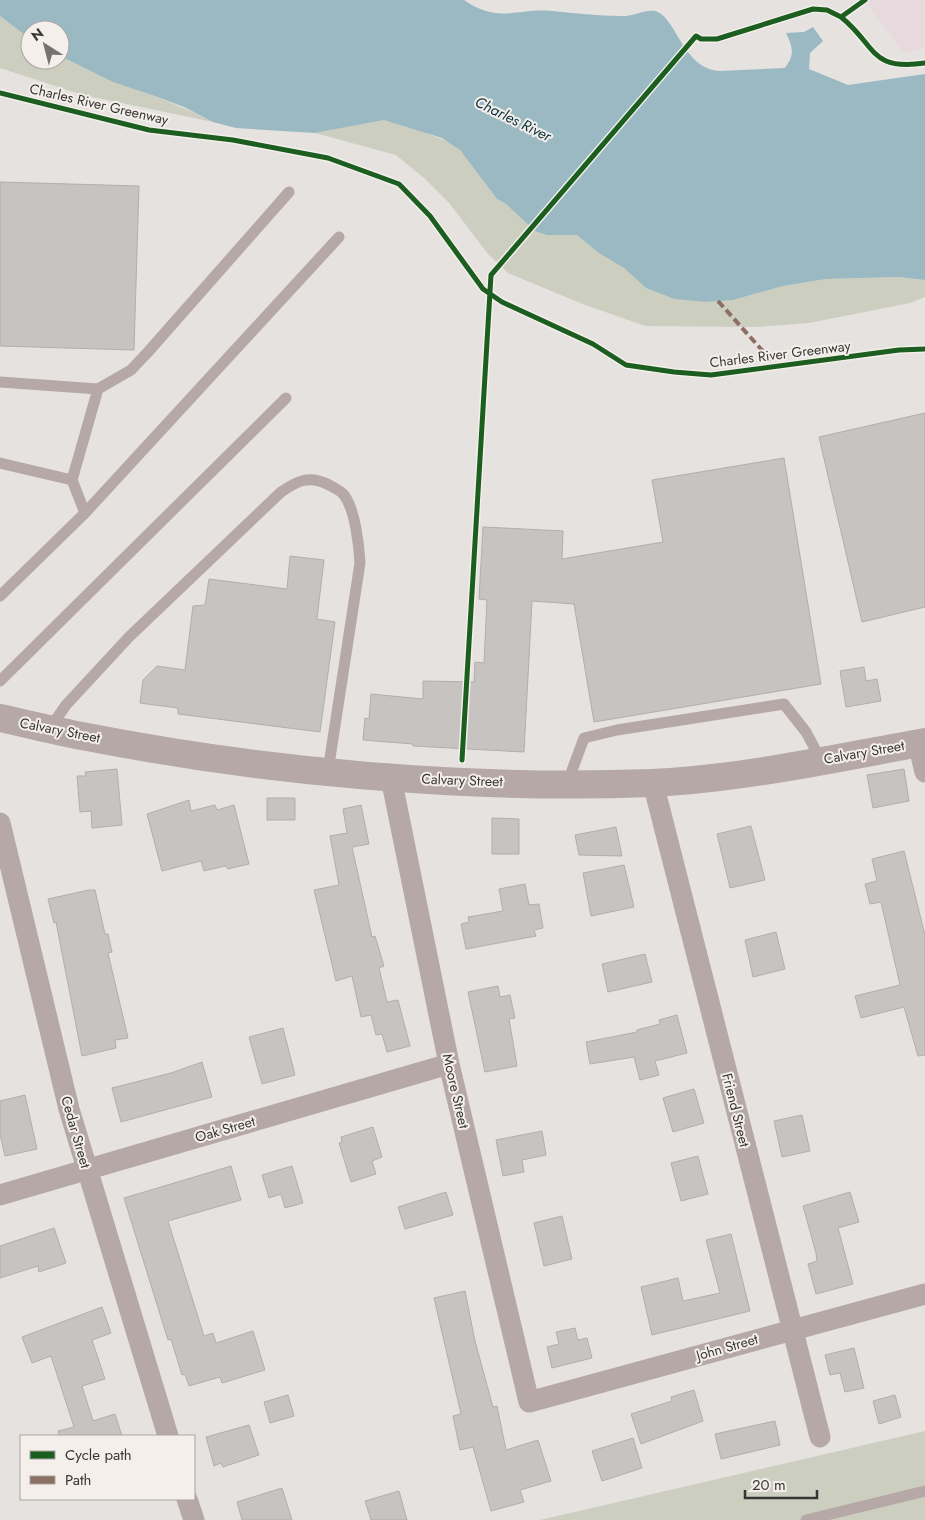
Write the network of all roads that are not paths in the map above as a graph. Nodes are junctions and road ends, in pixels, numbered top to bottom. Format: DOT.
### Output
graph roads {
  1 [pos="289,192"];
  2 [pos="339,237"];
  3 [pos="0,382"];
  4 [pos="98,389"];
  5 [pos="286,398"];
  6 [pos="0,463"];
  7 [pos="72,480"];
  8 [pos="85,513"];
  9 [pos="0,596"];
  10 [pos="0,680"];
  11 [pos="0,718"];
  12 [pos="50,728"];
  13 [pos="922,742"];
  14 [pos="821,760"];
  15 [pos="328,772"];
  16 [pos="925,772"];
  17 [pos="391,778"];
  18 [pos="653,783"];
  19 [pos="567,784"];
  20 [pos="0,823"];
  21 [pos="449,1064"];
  22 [pos="86,1169"];
  23 [pos="0,1194"];
  24 [pos="925,1294"];
  25 [pos="792,1329"];
  26 [pos="529,1402"];
  27 [pos="168,1435"];
  28 [pos="820,1437"];
  29 [pos="925,1491"];
  30 [pos="187,1500"];
  31 [pos="842,1516"];
  32 [pos="194,1520"];
  33 [pos="806,1520"];
  1 -- 4 [label="lane"];
  2 -- 8 [label="lane"];
  3 -- 4 [label="lane"];
  4 -- 7 [label="lane"];
  5 -- 10 [label="lane"];
  6 -- 7 [label="lane"];
  7 -- 8 [label="lane"];
  8 -- 9 [label="lane"];
  11 -- 12 [label="street, Calvary Street"];
  12 -- 15 [label="street, Calvary Street"];
  12 -- 15 [label="lane"];
  13 -- 14 [label="street, Calvary Street"];
  13 -- 16 [label="street"];
  14 -- 18 [label="street, Calvary Street"];
  14 -- 19 [label="lane"];
  15 -- 17 [label="street, Calvary Street"];
  17 -- 19 [label="street, Calvary Street"];
  17 -- 21 [label="street, Moore Street"];
  18 -- 19 [label="street, Calvary Street"];
  18 -- 25 [label="street, Friend Street"];
  20 -- 22 [label="street, Cedar Street"];
  21 -- 22 [label="street, Oak Street"];
  21 -- 26 [label="street, Moore Street"];
  22 -- 23 [label="street, Oak Street"];
  22 -- 27 [label="street, Cedar Street"];
  24 -- 25 [label="street, John Street"];
  25 -- 26 [label="street, John Street"];
  25 -- 28 [label="street, Friend Street"];
  29 -- 31 [label="lane"];
  30 -- 32 [label="street"];
  31 -- 33 [label="lane"];
}
